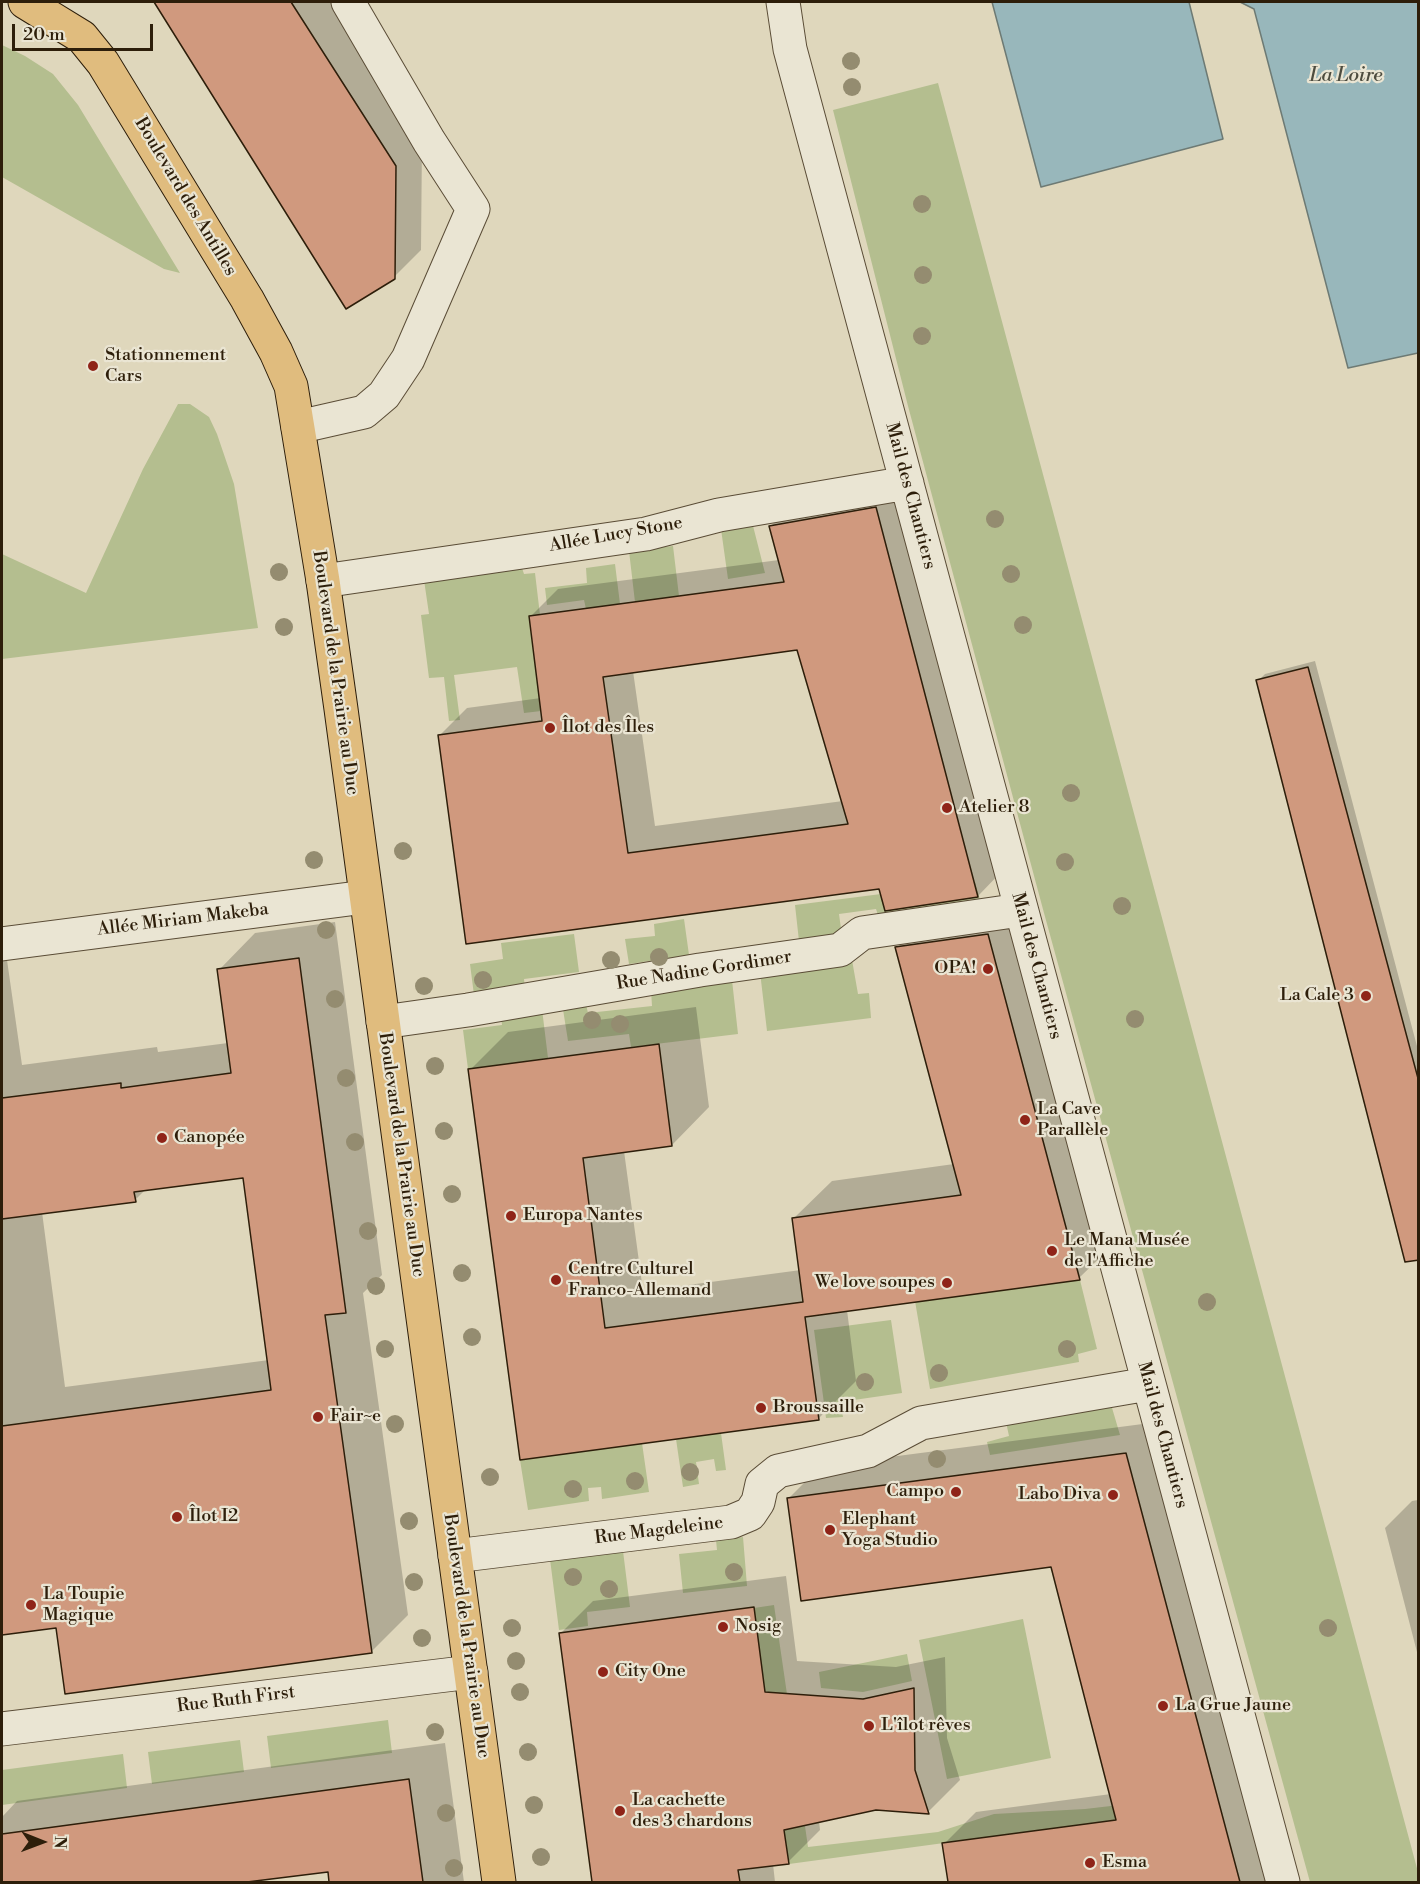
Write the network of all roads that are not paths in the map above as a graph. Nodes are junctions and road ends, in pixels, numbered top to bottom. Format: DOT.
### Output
graph roads {
  1 [pos="25,2"];
  2 [pos="348,2"];
  3 [pos="783,2"];
  4 [pos="298,428"];
  5 [pos="907,483"];
  6 [pos="323,581"];
  7 [pos="365,897"];
  8 [pos="1020,910"];
  9 [pos="2,944"];
  10 [pos="382,1022"];
  11 [pos="1149,1384"];
  12 [pos="455,1556"];
  13 [pos="471,1672"];
  14 [pos="2,1729"];
  15 [pos="499,1882"];
  16 [pos="1283,1882"];
  1 -- 4 [label="main road, Boulevard des Antilles"];
  2 -- 4 [label="street"];
  3 -- 5 [label="street, Mail des Chantiers"];
  4 -- 6 [label="main road, Boulevard de la Prairie au Duc"];
  5 -- 6 [label="street, Allée Lucy Stone"];
  5 -- 8 [label="street, Mail des Chantiers"];
  6 -- 7 [label="main road, Boulevard de la Prairie au Duc"];
  7 -- 9 [label="street, Allée Miriam Makeba"];
  7 -- 10 [label="main road, Boulevard de la Prairie au Duc"];
  8 -- 10 [label="street, Rue Nadine Gordimer"];
  8 -- 11 [label="street, Mail des Chantiers"];
  10 -- 12 [label="main road, Boulevard de la Prairie au Duc"];
  11 -- 12 [label="street, Rue Magdeleine"];
  11 -- 16 [label="street, Mail des Chantiers"];
  12 -- 13 [label="main road, Boulevard de la Prairie au Duc"];
  13 -- 14 [label="street, Rue Ruth First"];
  13 -- 15 [label="main road, Boulevard de la Prairie au Duc"];
}
